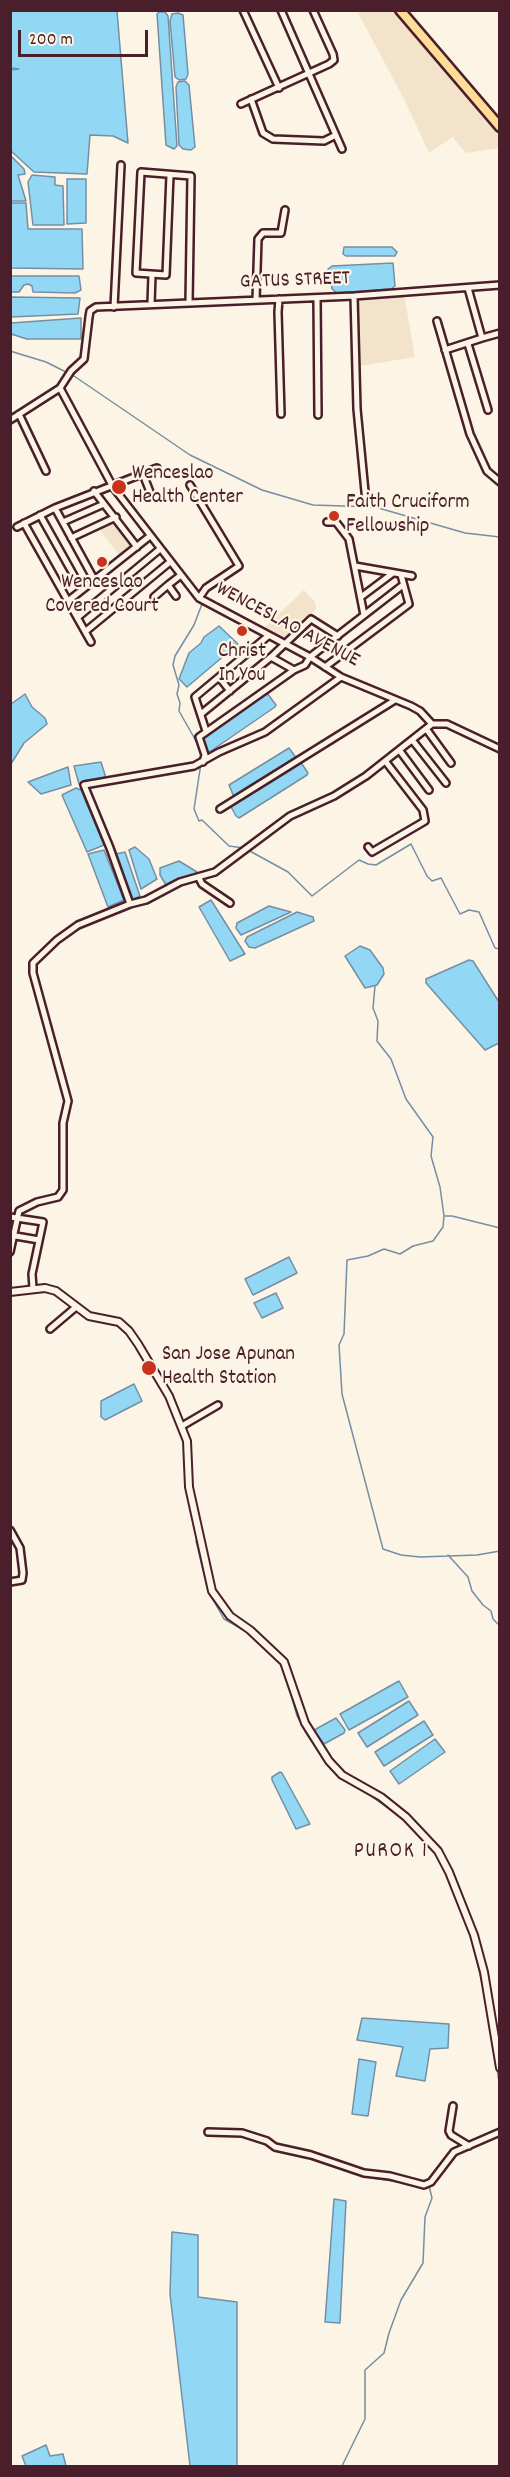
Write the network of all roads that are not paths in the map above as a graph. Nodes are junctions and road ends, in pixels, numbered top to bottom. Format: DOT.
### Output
graph roads {
  1 [pos="243,10"];
  2 [pos="280,10"];
  3 [pos="313,10"];
  4 [pos="400,10"];
  5 [pos="309,74"];
  6 [pos="279,88"];
  7 [pos="251,99"];
  8 [pos="241,104"];
  9 [pos="500,127"];
  10 [pos="336,135"];
  11 [pos="342,149"];
  12 [pos="121,165"];
  13 [pos="170,175"];
  14 [pos="285,210"];
  15 [pos="152,275"];
  16 [pos="500,285"];
  17 [pos="468,288"];
  18 [pos="354,296"];
  19 [pos="317,298"];
  20 [pos="279,299"];
  21 [pos="256,300"];
  22 [pos="189,303"];
  23 [pos="151,304"];
  24 [pos="114,307"];
  25 [pos="437,321"];
  26 [pos="500,333"];
  27 [pos="482,338"];
  28 [pos="468,344"];
  29 [pos="445,351"];
  30 [pos="60,388"];
  31 [pos="488,410"];
  32 [pos="19,414"];
  33 [pos="281,414"];
  34 [pos="318,415"];
  35 [pos="10,420"];
  36 [pos="157,468"];
  37 [pos="46,471"];
  38 [pos="143,474"];
  39 [pos="500,482"];
  40 [pos="111,484"];
  41 [pos="190,485"];
  42 [pos="94,491"];
  43 [pos="150,492"];
  44 [pos="366,502"];
  45 [pos="104,504"];
  46 [pos="55,508"];
  47 [pos="40,515"];
  48 [pos="116,517"];
  49 [pos="63,522"];
  50 [pos="327,522"];
  51 [pos="24,523"];
  52 [pos="17,527"];
  53 [pos="150,536"];
  54 [pos="71,538"];
  55 [pos="137,547"];
  56 [pos="160,549"];
  57 [pos="170,562"];
  58 [pos="355,566"];
  59 [pos="393,573"];
  60 [pos="401,574"];
  61 [pos="181,575"];
  62 [pos="412,576"];
  63 [pos="95,581"];
  64 [pos="168,585"];
  65 [pos="404,585"];
  66 [pos="82,590"];
  67 [pos="176,596"];
  68 [pos="154,597"];
  69 [pos="361,597"];
  70 [pos="199,598"];
  71 [pos="68,601"];
  72 [pos="364,615"];
  73 [pos="78,617"];
  74 [pos="86,631"];
  75 [pos="268,636"];
  76 [pos="338,636"];
  77 [pos="91,642"];
  78 [pos="284,644"];
  79 [pos="271,657"];
  80 [pos="310,657"];
  81 [pos="325,667"];
  82 [pos="294,670"];
  83 [pos="219,677"];
  84 [pos="341,677"];
  85 [pos="230,691"];
  86 [pos="395,700"];
  87 [pos="201,714"];
  88 [pos="432,724"];
  89 [pos="427,730"];
  90 [pos="206,731"];
  91 [pos="413,741"];
  92 [pos="500,749"];
  93 [pos="400,751"];
  94 [pos="203,762"];
  95 [pos="386,762"];
  96 [pos="451,763"];
  97 [pos="446,783"];
  98 [pos="429,790"];
  99 [pos="220,809"];
  100 [pos="368,847"];
  101 [pos="199,878"];
  102 [pos="230,903"];
  103 [pos="130,904"];
  104 [pos="10,1217"];
  105 [pos="18,1219"];
  106 [pos="12,1235"];
  107 [pos="39,1240"];
  108 [pos="10,1252"];
  109 [pos="33,1288"];
  110 [pos="10,1292"];
  111 [pos="76,1307"];
  112 [pos="51,1329"];
  113 [pos="218,1405"];
  114 [pos="182,1426"];
  115 [pos="10,1530"];
  116 [pos="10,1582"];
  117 [pos="500,2068"];
  118 [pos="453,2106"];
  119 [pos="208,2132"];
  120 [pos="500,2132"];
  121 [pos="469,2146"];
  1 -- 6 [label="street"];
  2 -- 5 [label="street"];
  3 -- 5 [label="street"];
  4 -- 9 [label="main road"];
  5 -- 6 [label="street"];
  5 -- 10 [label="street"];
  6 -- 7 [label="street"];
  7 -- 8 [label="street"];
  7 -- 10 [label="street"];
  10 -- 11 [label="street"];
  12 -- 24 [label="street"];
  13 -- 15 [label="street"];
  13 -- 15 [label="street"];
  13 -- 22 [label="street"];
  14 -- 21 [label="street"];
  15 -- 23 [label="street"];
  16 -- 17 [label="street, GATUS STREET"];
  17 -- 18 [label="street, GATUS STREET"];
  17 -- 27 [label="street"];
  18 -- 19 [label="street, GATUS STREET"];
  18 -- 44 [label="street"];
  19 -- 20 [label="street, GATUS STREET"];
  19 -- 34 [label="street"];
  20 -- 21 [label="street, GATUS STREET"];
  20 -- 33 [label="street"];
  21 -- 22 [label="street, GATUS STREET"];
  22 -- 23 [label="street, GATUS STREET"];
  23 -- 24 [label="street, GATUS STREET"];
  24 -- 30 [label="street, GATUS STREET"];
  25 -- 29 [label="street"];
  26 -- 27 [label="street"];
  27 -- 28 [label="street"];
  28 -- 29 [label="street"];
  28 -- 31 [label="street"];
  29 -- 39 [label="street"];
  30 -- 32 [label="street"];
  30 -- 40 [label="street, WENCESLAO AVENUE"];
  32 -- 35 [label="street"];
  32 -- 37 [label="street"];
  36 -- 38 [label="street"];
  38 -- 40 [label="street"];
  38 -- 43 [label="street"];
  40 -- 42 [label="street"];
  40 -- 53 [label="street, WENCESLAO AVENUE"];
  41 -- 70 [label="street"];
  42 -- 45 [label="street"];
  42 -- 46 [label="street"];
  45 -- 48 [label="street"];
  45 -- 49 [label="street"];
  46 -- 47 [label="street"];
  46 -- 49 [label="street"];
  47 -- 51 [label="street"];
  47 -- 66 [label="street"];
  48 -- 54 [label="street"];
  48 -- 55 [label="street"];
  49 -- 54 [label="street"];
  50 -- 58 [label="street"];
  51 -- 52 [label="street"];
  51 -- 71 [label="street"];
  53 -- 55 [label="street"];
  53 -- 56 [label="street, WENCESLAO AVENUE"];
  54 -- 63 [label="street"];
  55 -- 63 [label="street"];
  56 -- 57 [label="street, WENCESLAO AVENUE"];
  56 -- 73 [label="street"];
  57 -- 61 [label="street, WENCESLAO AVENUE"];
  57 -- 74 [label="street"];
  58 -- 59 [label="street"];
  58 -- 69 [label="street"];
  59 -- 60 [label="street"];
  59 -- 69 [label="street"];
  60 -- 62 [label="street"];
  60 -- 65 [label="street"];
  61 -- 64 [label="street"];
  61 -- 70 [label="street, WENCESLAO AVENUE"];
  63 -- 66 [label="street"];
  64 -- 67 [label="street"];
  64 -- 68 [label="street"];
  65 -- 72 [label="street"];
  65 -- 81 [label="street"];
  66 -- 71 [label="street"];
  69 -- 72 [label="street"];
  70 -- 75 [label="street, WENCESLAO AVENUE"];
  71 -- 73 [label="street"];
  72 -- 76 [label="street"];
  73 -- 74 [label="street"];
  74 -- 77 [label="street"];
  75 -- 78 [label="street, WENCESLAO AVENUE"];
  75 -- 83 [label="street"];
  76 -- 78 [label="street"];
  76 -- 80 [label="street"];
  78 -- 79 [label="street"];
  78 -- 80 [label="street, WENCESLAO AVENUE"];
  79 -- 82 [label="street"];
  79 -- 85 [label="street"];
  80 -- 81 [label="street, WENCESLAO AVENUE"];
  80 -- 82 [label="street"];
  81 -- 84 [label="street, WENCESLAO AVENUE"];
  82 -- 90 [label="street"];
  83 -- 85 [label="street"];
  83 -- 87 [label="street"];
  84 -- 86 [label="street, WENCESLAO AVENUE"];
  84 -- 94 [label="street"];
  85 -- 87 [label="street"];
  86 -- 88 [label="street, WENCESLAO AVENUE"];
  86 -- 99 [label="street"];
  87 -- 90 [label="street"];
  88 -- 89 [label="street"];
  88 -- 92 [label="street"];
  89 -- 91 [label="street"];
  89 -- 96 [label="street"];
  90 -- 94 [label="street"];
  91 -- 93 [label="street"];
  91 -- 97 [label="street"];
  93 -- 95 [label="street"];
  93 -- 98 [label="street"];
  94 -- 103 [label="street"];
  95 -- 100 [label="street"];
  95 -- 101 [label="street"];
  101 -- 102 [label="street"];
  101 -- 103 [label="street"];
  103 -- 105 [label="street"];
  104 -- 105 [label="street"];
  105 -- 106 [label="street"];
  105 -- 107 [label="street"];
  106 -- 107 [label="street"];
  106 -- 108 [label="street"];
  107 -- 109 [label="street"];
  109 -- 110 [label="street"];
  109 -- 111 [label="street"];
  111 -- 112 [label="street"];
  111 -- 114 [label="street"];
  113 -- 114 [label="street"];
  114 -- 117 [label="street"];
  115 -- 116 [label="street"];
  118 -- 121 [label="street"];
  119 -- 121 [label="street"];
  120 -- 121 [label="street"];
}
